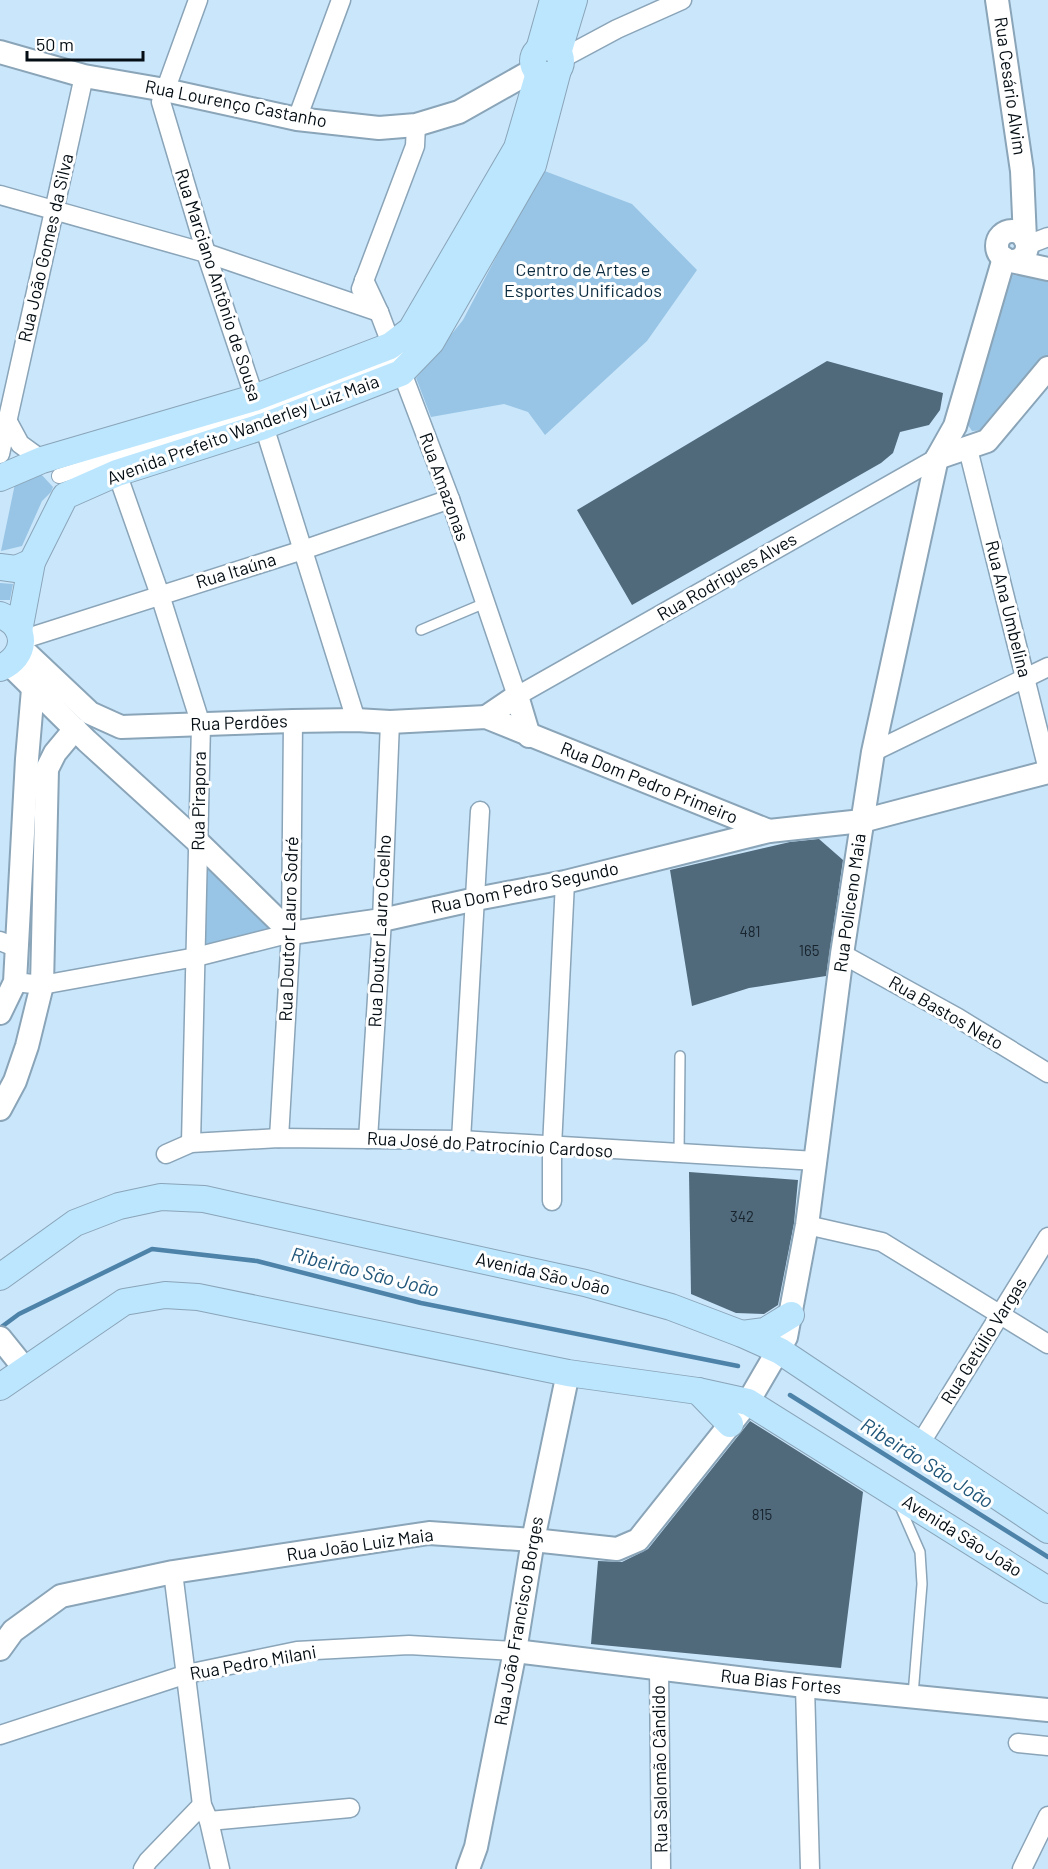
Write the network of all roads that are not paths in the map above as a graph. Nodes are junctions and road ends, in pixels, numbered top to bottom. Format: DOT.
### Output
graph roads {
  1 [pos="198,0"];
  2 [pos="341,0"];
  3 [pos="553,0"];
  4 [pos="563,0"];
  5 [pos="574,0"];
  6 [pos="682,0"];
  7 [pos="997,0"];
  8 [pos="665,3"];
  9 [pos="0,52"];
  10 [pos="548,62"];
  11 [pos="84,76"];
  12 [pos="165,90"];
  13 [pos="297,119"];
  14 [pos="416,125"];
  15 [pos="0,195"];
  16 [pos="55,210"];
  17 [pos="1048,237"];
  18 [pos="1017,248"];
  19 [pos="206,253"];
  20 [pos="1048,262"];
  21 [pos="1048,269"];
  22 [pos="364,280"];
  23 [pos="355,304"];
  24 [pos="379,312"];
  25 [pos="396,360"];
  26 [pos="1048,368"];
  27 [pos="259,411"];
  28 [pos="7,420"];
  29 [pos="955,426"];
  30 [pos="968,448"];
  31 [pos="0,454"];
  32 [pos="937,458"];
  33 [pos="117,473"];
  34 [pos="55,477"];
  35 [pos="0,478"];
  36 [pos="450,499"];
  37 [pos="303,550"];
  38 [pos="32,561"];
  39 [pos="0,567"];
  40 [pos="160,595"];
  41 [pos="484,603"];
  42 [pos="421,630"];
  43 [pos="12,644"];
  44 [pos="1048,667"];
  45 [pos="1025,678"];
  46 [pos="33,689"];
  47 [pos="517,696"];
  48 [pos="486,717"];
  49 [pos="356,720"];
  50 [pos="293,721"];
  51 [pos="390,722"];
  52 [pos="201,725"];
  53 [pos="75,729"];
  54 [pos="529,736"];
  55 [pos="873,752"];
  56 [pos="1048,771"];
  57 [pos="480,811"];
  58 [pos="732,816"];
  59 [pos="862,821"];
  60 [pos="769,831"];
  61 [pos="198,842"];
  62 [pos="724,842"];
  63 [pos="565,882"];
  64 [pos="476,899"];
  65 [pos="382,920"];
  66 [pos="291,933"];
  67 [pos="8,945"];
  68 [pos="842,954"];
  69 [pos="196,957"];
  70 [pos="15,982"];
  71 [pos="42,985"];
  72 [pos="0,1013"];
  73 [pos="680,1056"];
  74 [pos="1048,1073"];
  75 [pos="0,1108"];
  76 [pos="279,1138"];
  77 [pos="368,1139"];
  78 [pos="461,1140"];
  79 [pos="190,1143"];
  80 [pos="552,1147"];
  81 [pos="166,1154"];
  82 [pos="679,1154"];
  83 [pos="816,1161"];
  84 [pos="552,1201"];
  85 [pos="807,1225"];
  86 [pos="1048,1237"];
  87 [pos="0,1277"];
  88 [pos="791,1314"];
  89 [pos="999,1314"];
  90 [pos="742,1334"];
  91 [pos="0,1338"];
  92 [pos="1048,1344"];
  93 [pos="780,1350"];
  94 [pos="19,1363"];
  95 [pos="568,1373"];
  96 [pos="0,1387"];
  97 [pos="698,1392"];
  98 [pos="748,1402"];
  99 [pos="730,1424"];
  100 [pos="920,1444"];
  101 [pos="897,1496"];
  102 [pos="1048,1530"];
  103 [pos="533,1540"];
  104 [pos="173,1572"];
  105 [pos="1048,1590"];
  106 [pos="0,1649"];
  107 [pos="515,1651"];
  108 [pos="658,1668"];
  109 [pos="187,1674"];
  110 [pos="806,1686"];
  111 [pos="913,1697"];
  112 [pos="1048,1710"];
  113 [pos="0,1736"];
  114 [pos="1018,1743"];
  115 [pos="1048,1746"];
  116 [pos="351,1808"];
  117 [pos="206,1813"];
  118 [pos="1048,1816"];
  119 [pos="143,1869"];
  120 [pos="220,1869"];
  121 [pos="468,1869"];
  122 [pos="661,1869"];
  123 [pos="810,1869"];
  124 [pos="1022,1869"];
  1 -- 12 [label="street"];
  2 -- 13 [label="street"];
  3 -- 10 [label="main road, Avenida Prefeito Wanderley Luiz Maia"];
  4 -- 10 [label="street"];
  5 -- 10 [label="main road, Avenida Prefeito Wanderley Luiz Maia"];
  6 -- 8 [label="street, Rua Lourenço Castanho"];
  7 -- 18 [label="street, Rua Cesário Alvim"];
  8 -- 10 [label="street, Rua Lourenço Castanho"];
  9 -- 11 [label="street, Rua Lourenço Castanho"];
  10 -- 14 [label="street, Rua Lourenço Castanho"];
  10 -- 25 [label="main road, Avenida Prefeito Wanderley Luiz Maia"];
  11 -- 12 [label="street, Rua Lourenço Castanho"];
  11 -- 16 [label="street, Rua João Gomes da Silva"];
  12 -- 13 [label="street, Rua Lourenço Castanho"];
  12 -- 19 [label="street, Rua Marciano Antônio de Sousa"];
  13 -- 14 [label="street, Rua Lourenço Castanho"];
  14 -- 22 [label="street"];
  15 -- 16 [label="street"];
  16 -- 19 [label="street"];
  16 -- 28 [label="street, Rua João Gomes da Silva"];
  17 -- 18 [label="street"];
  18 -- 20 [label="street"];
  18 -- 21 [label="street"];
  18 -- 29 [label="street, Rua Cesário Alvim"];
  19 -- 23 [label="street"];
  19 -- 27 [label="street, Rua Marciano Antônio de Sousa"];
  22 -- 23 [label="street"];
  22 -- 24 [label="street, Rua Amazonas"];
  23 -- 24 [label="street"];
  24 -- 25 [label="street, Rua Amazonas"];
  25 -- 27 [label="main road, Avenida Prefeito Wanderley Luiz Maia"];
  25 -- 36 [label="street, Rua Amazonas"];
  26 -- 30 [label="street"];
  27 -- 33 [label="main road, Avenida Prefeito Wanderley Luiz Maia"];
  27 -- 34 [label="main road, Avenida Prefeito Wanderley Luiz Maia"];
  27 -- 37 [label="street, Rua Marciano Antônio de Sousa"];
  28 -- 31 [label="street, Rua João Gomes da Silva"];
  28 -- 34 [label="street"];
  29 -- 30 [label="street"];
  29 -- 32 [label="street, Rua Policeno Maia"];
  30 -- 32 [label="street"];
  30 -- 45 [label="street, Rua Ana Umbelina"];
  32 -- 47 [label="street, Rua Rodrigues Alves"];
  32 -- 55 [label="street, Rua Policeno Maia"];
  33 -- 34 [label="main road, Avenida Prefeito Wanderley Luiz Maia"];
  33 -- 40 [label="street, Rua Pirapora"];
  34 -- 35 [label="main road, Avenida Prefeito Wanderley Luiz Maia"];
  34 -- 38 [label="main road"];
  36 -- 37 [label="street, Rua Itaúna"];
  36 -- 41 [label="street, Rua Amazonas"];
  37 -- 40 [label="street, Rua Itaúna"];
  37 -- 49 [label="street, Rua Marciano Antônio de Sousa"];
  38 -- 39 [label="main road"];
  38 -- 43 [label="main road"];
  40 -- 43 [label="street, Rua Itaúna"];
  40 -- 52 [label="street, Rua Pirapora"];
  41 -- 42 [label="lane"];
  41 -- 47 [label="street, Rua Amazonas"];
  43 -- 46 [label="street"];
  43 -- 52 [label="street, Rua Perdões"];
  44 -- 45 [label="street"];
  45 -- 55 [label="street"];
  45 -- 56 [label="street, Rua Ana Umbelina"];
  46 -- 53 [label="street"];
  46 -- 67 [label="street"];
  47 -- 48 [label="street"];
  47 -- 54 [label="street"];
  48 -- 51 [label="street, Rua Perdões"];
  48 -- 54 [label="street, Rua Dom Pedro Primeiro"];
  49 -- 50 [label="street, Rua Perdões"];
  49 -- 51 [label="street, Rua Perdões"];
  50 -- 52 [label="street, Rua Perdões"];
  50 -- 66 [label="street, Rua Doutor Lauro Sodré"];
  51 -- 65 [label="street, Rua Doutor Lauro Coelho"];
  52 -- 61 [label="street, Rua Pirapora"];
  53 -- 61 [label="street"];
  53 -- 71 [label="street"];
  54 -- 58 [label="street, Rua Dom Pedro Primeiro"];
  55 -- 59 [label="street, Rua Policeno Maia"];
  56 -- 59 [label="street, Rua Dom Pedro Segundo"];
  57 -- 64 [label="street"];
  58 -- 60 [label="street, Rua Dom Pedro Primeiro"];
  58 -- 62 [label="street"];
  59 -- 60 [label="street, Rua Dom Pedro Segundo"];
  59 -- 68 [label="street, Rua Policeno Maia"];
  60 -- 62 [label="street, Rua Dom Pedro Segundo"];
  61 -- 66 [label="street"];
  61 -- 69 [label="street, Rua Pirapora"];
  62 -- 63 [label="street, Rua Dom Pedro Segundo"];
  63 -- 64 [label="street, Rua Dom Pedro Segundo"];
  63 -- 80 [label="street"];
  64 -- 65 [label="street, Rua Dom Pedro Segundo"];
  64 -- 78 [label="street"];
  65 -- 66 [label="street, Rua Dom Pedro Segundo"];
  65 -- 77 [label="street, Rua Doutor Lauro Coelho"];
  66 -- 69 [label="street"];
  66 -- 76 [label="street, Rua Doutor Lauro Sodré"];
  67 -- 70 [label="street"];
  68 -- 74 [label="street, Rua Bastos Neto"];
  68 -- 83 [label="street, Rua Policeno Maia"];
  69 -- 71 [label="street"];
  69 -- 79 [label="street, Rua Pirapora"];
  70 -- 71 [label="street"];
  70 -- 72 [label="street"];
  71 -- 75 [label="street"];
  73 -- 82 [label="lane"];
  76 -- 77 [label="street, Rua José do Patrocínio Cardoso"];
  76 -- 79 [label="street, Rua José do Patrocínio Cardoso"];
  77 -- 78 [label="street, Rua José do Patrocínio Cardoso"];
  78 -- 80 [label="street, Rua José do Patrocínio Cardoso"];
  79 -- 81 [label="street, Rua José do Patrocínio Cardoso"];
  80 -- 82 [label="street, Rua José do Patrocínio Cardoso"];
  80 -- 84 [label="street"];
  82 -- 83 [label="street, Rua José do Patrocínio Cardoso"];
  83 -- 85 [label="street, Rua Policeno Maia"];
  85 -- 88 [label="street, Rua Policeno Maia"];
  85 -- 89 [label="street"];
  86 -- 89 [label="street, Rua Getúlio Vargas"];
  87 -- 90 [label="main road, Avenida São João"];
  88 -- 90 [label="main road"];
  88 -- 93 [label="street, Rua Policeno Maia"];
  89 -- 92 [label="street"];
  89 -- 100 [label="street, Rua Getúlio Vargas"];
  90 -- 93 [label="main road, Avenida São João"];
  91 -- 94 [label="street"];
  93 -- 98 [label="street, Rua Policeno Maia"];
  93 -- 100 [label="main road, Avenida São João"];
  94 -- 95 [label="main road, Avenida São João"];
  94 -- 96 [label="main road, Avenida São João"];
  95 -- 97 [label="main road, Avenida São João"];
  95 -- 103 [label="street, Rua João Francisco Borges"];
  97 -- 98 [label="main road, Avenida São João"];
  97 -- 99 [label="main road"];
  98 -- 99 [label="street, Rua João Luiz Maia"];
  98 -- 101 [label="main road, Avenida São João"];
  99 -- 103 [label="street, Rua João Luiz Maia"];
  100 -- 102 [label="main road, Avenida São João"];
  101 -- 105 [label="main road, Avenida São João"];
  101 -- 111 [label="lane"];
  103 -- 104 [label="street, Rua João Luiz Maia"];
  103 -- 107 [label="street, Rua João Francisco Borges"];
  104 -- 106 [label="street, Rua João Luiz Maia"];
  104 -- 109 [label="street"];
  107 -- 108 [label="street, Rua Bias Fortes"];
  107 -- 109 [label="street, Rua Pedro Milani"];
  107 -- 121 [label="street, Rua João Francisco Borges"];
  108 -- 110 [label="street, Rua Bias Fortes"];
  108 -- 122 [label="street, Rua Salomão Cândido"];
  109 -- 113 [label="street, Rua Pedro Milani"];
  109 -- 117 [label="street"];
  110 -- 111 [label="street, Rua Bias Fortes"];
  110 -- 123 [label="street"];
  111 -- 112 [label="street, Rua Bias Fortes"];
  114 -- 115 [label="street"];
  116 -- 117 [label="street"];
  117 -- 119 [label="street"];
  117 -- 120 [label="street"];
  118 -- 124 [label="street"];
}
